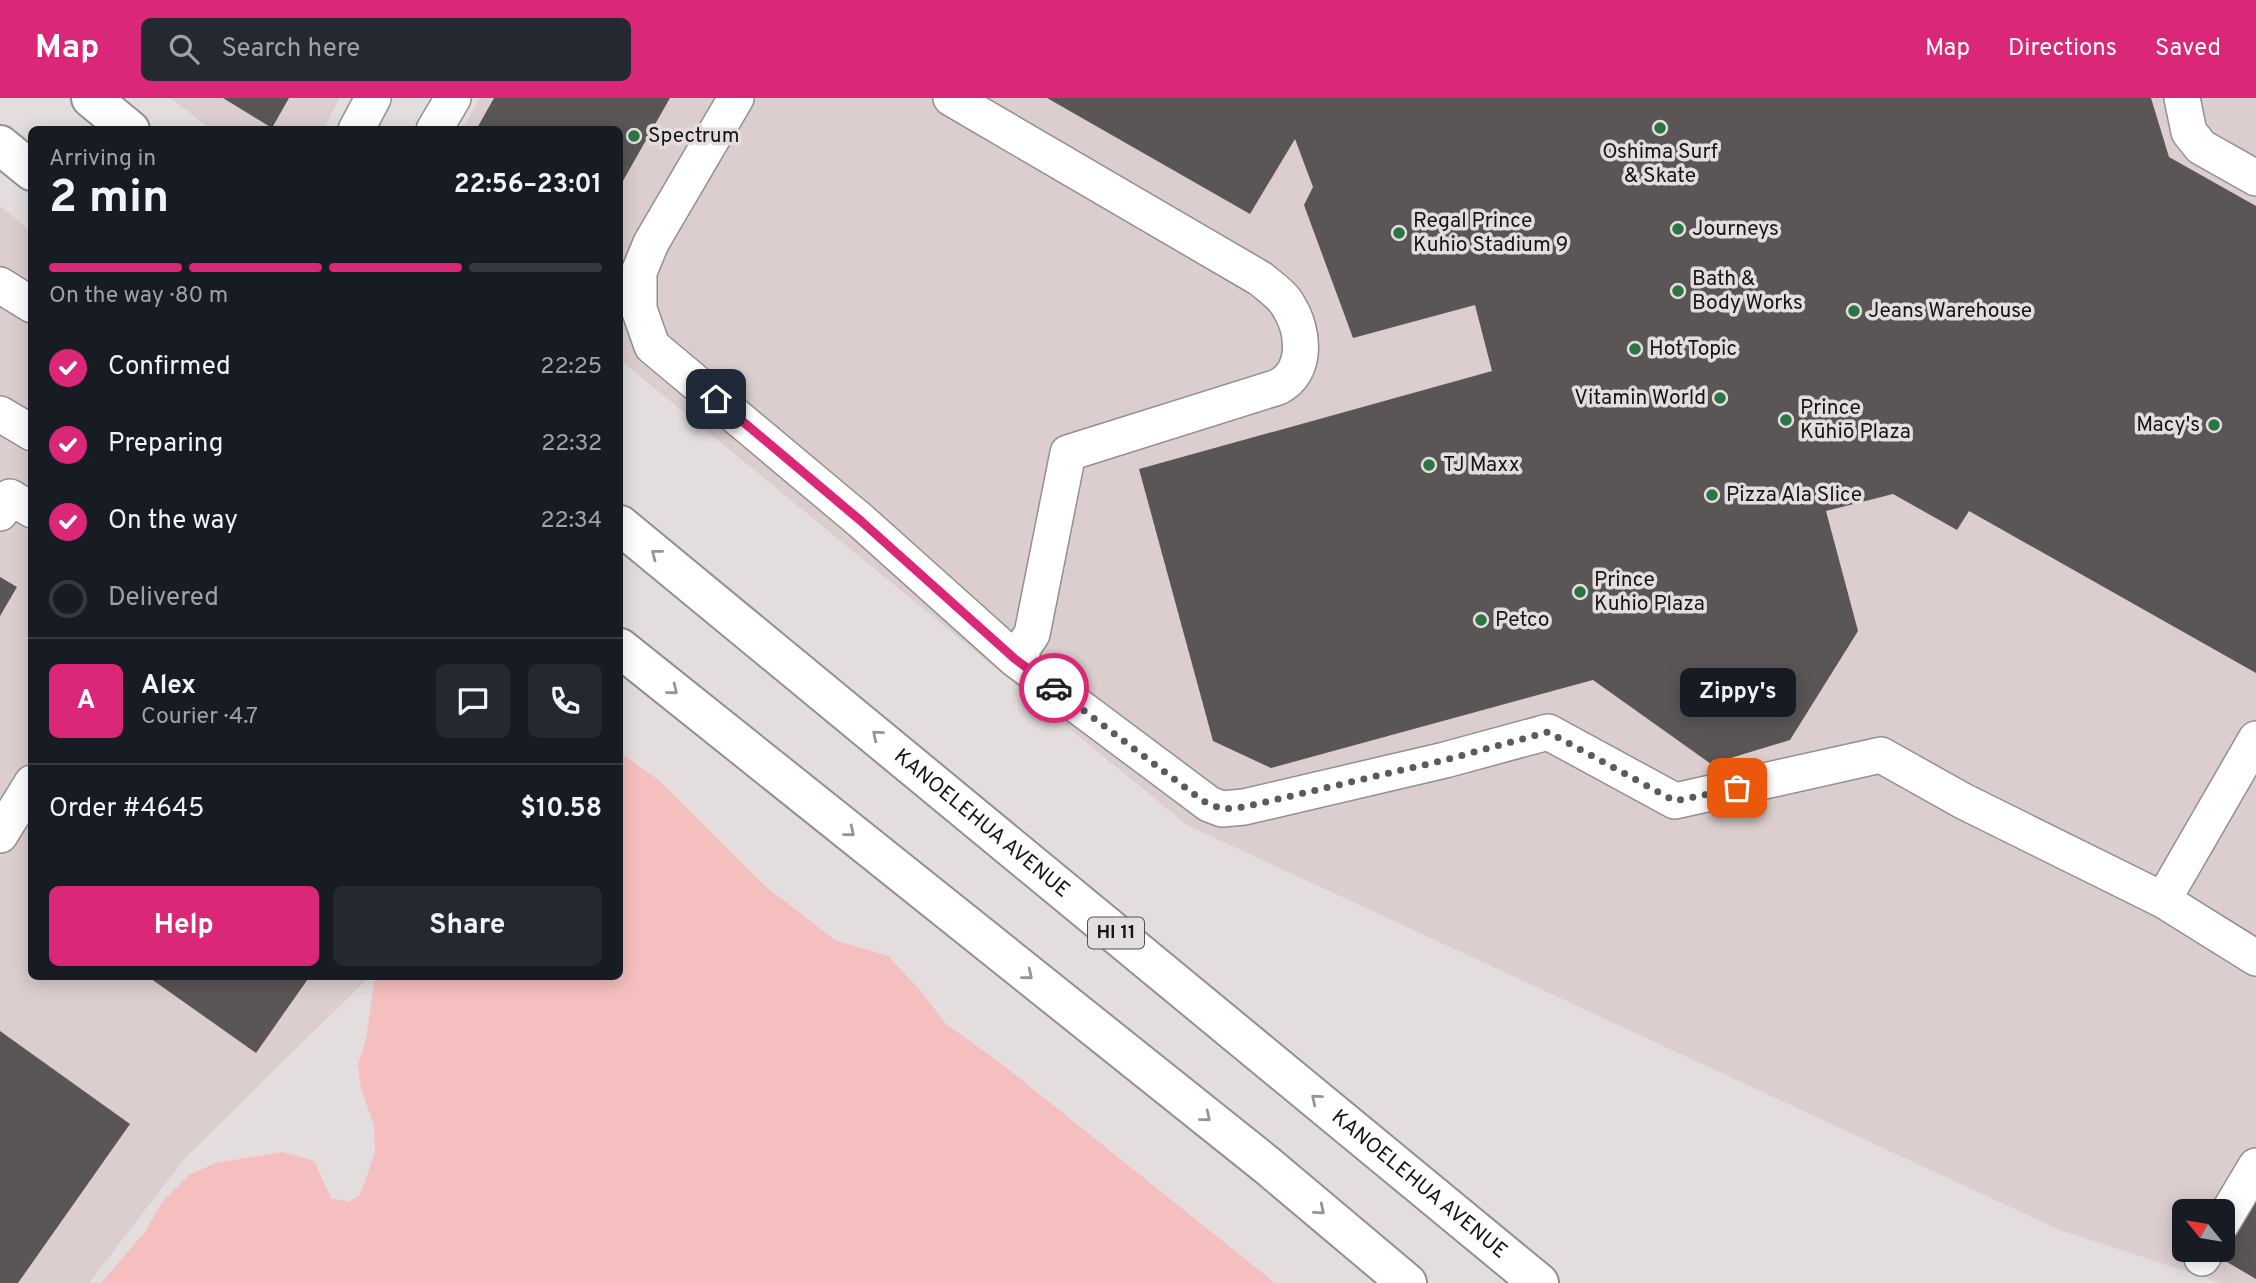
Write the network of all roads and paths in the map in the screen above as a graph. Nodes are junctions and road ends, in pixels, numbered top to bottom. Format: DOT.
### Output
graph roads {
  1 [pos="91,98"];
  2 [pos="373,98"];
  3 [pos="453,98"];
  4 [pos="736,98"];
  5 [pos="951,98"];
  6 [pos="2182,98"];
  7 [pos="125,126"];
  8 [pos="358,126"];
  9 [pos="436,126"];
  10 [pos="0,145"];
  11 [pos="28,168"];
  12 [pos="2256,178"];
  13 [pos="0,285"];
  14 [pos="28,302"];
  15 [pos="0,414"];
  16 [pos="28,431"];
  17 [pos="28,508"];
  18 [pos="0,513"];
  19 [pos="623,527"];
  20 [pos="623,650"];
  21 [pos="1015,659"];
  22 [pos="2256,739"];
  23 [pos="28,790"];
  24 [pos="0,835"];
  25 [pos="2164,901"];
  26 [pos="2256,958"];
  27 [pos="2256,1166"];
  28 [pos="2235,1201"];
  29 [pos="1407,1283"];
  30 [pos="1539,1283"];
  1 -- 7 [label="highway"];
  2 -- 8 [label="street"];
  3 -- 9 [label="street"];
  4 -- 21 [label="street"];
  5 -- 21 [label="street"];
  6 -- 12 [label="street"];
  10 -- 11 [label="highway"];
  13 -- 14 [label="street"];
  15 -- 16 [label="street"];
  17 -- 18 [label="street"];
  30 -- 19 [label="highway, KANOELEHUA AVENUE / HI 11, one-way"];
  20 -- 29 [label="highway, one-way"];
  21 -- 25 [label="street"];
  22 -- 25 [label="street"];
  23 -- 24 [label="street"];
  25 -- 26 [label="street"];
  27 -- 28 [label="street"];
}
